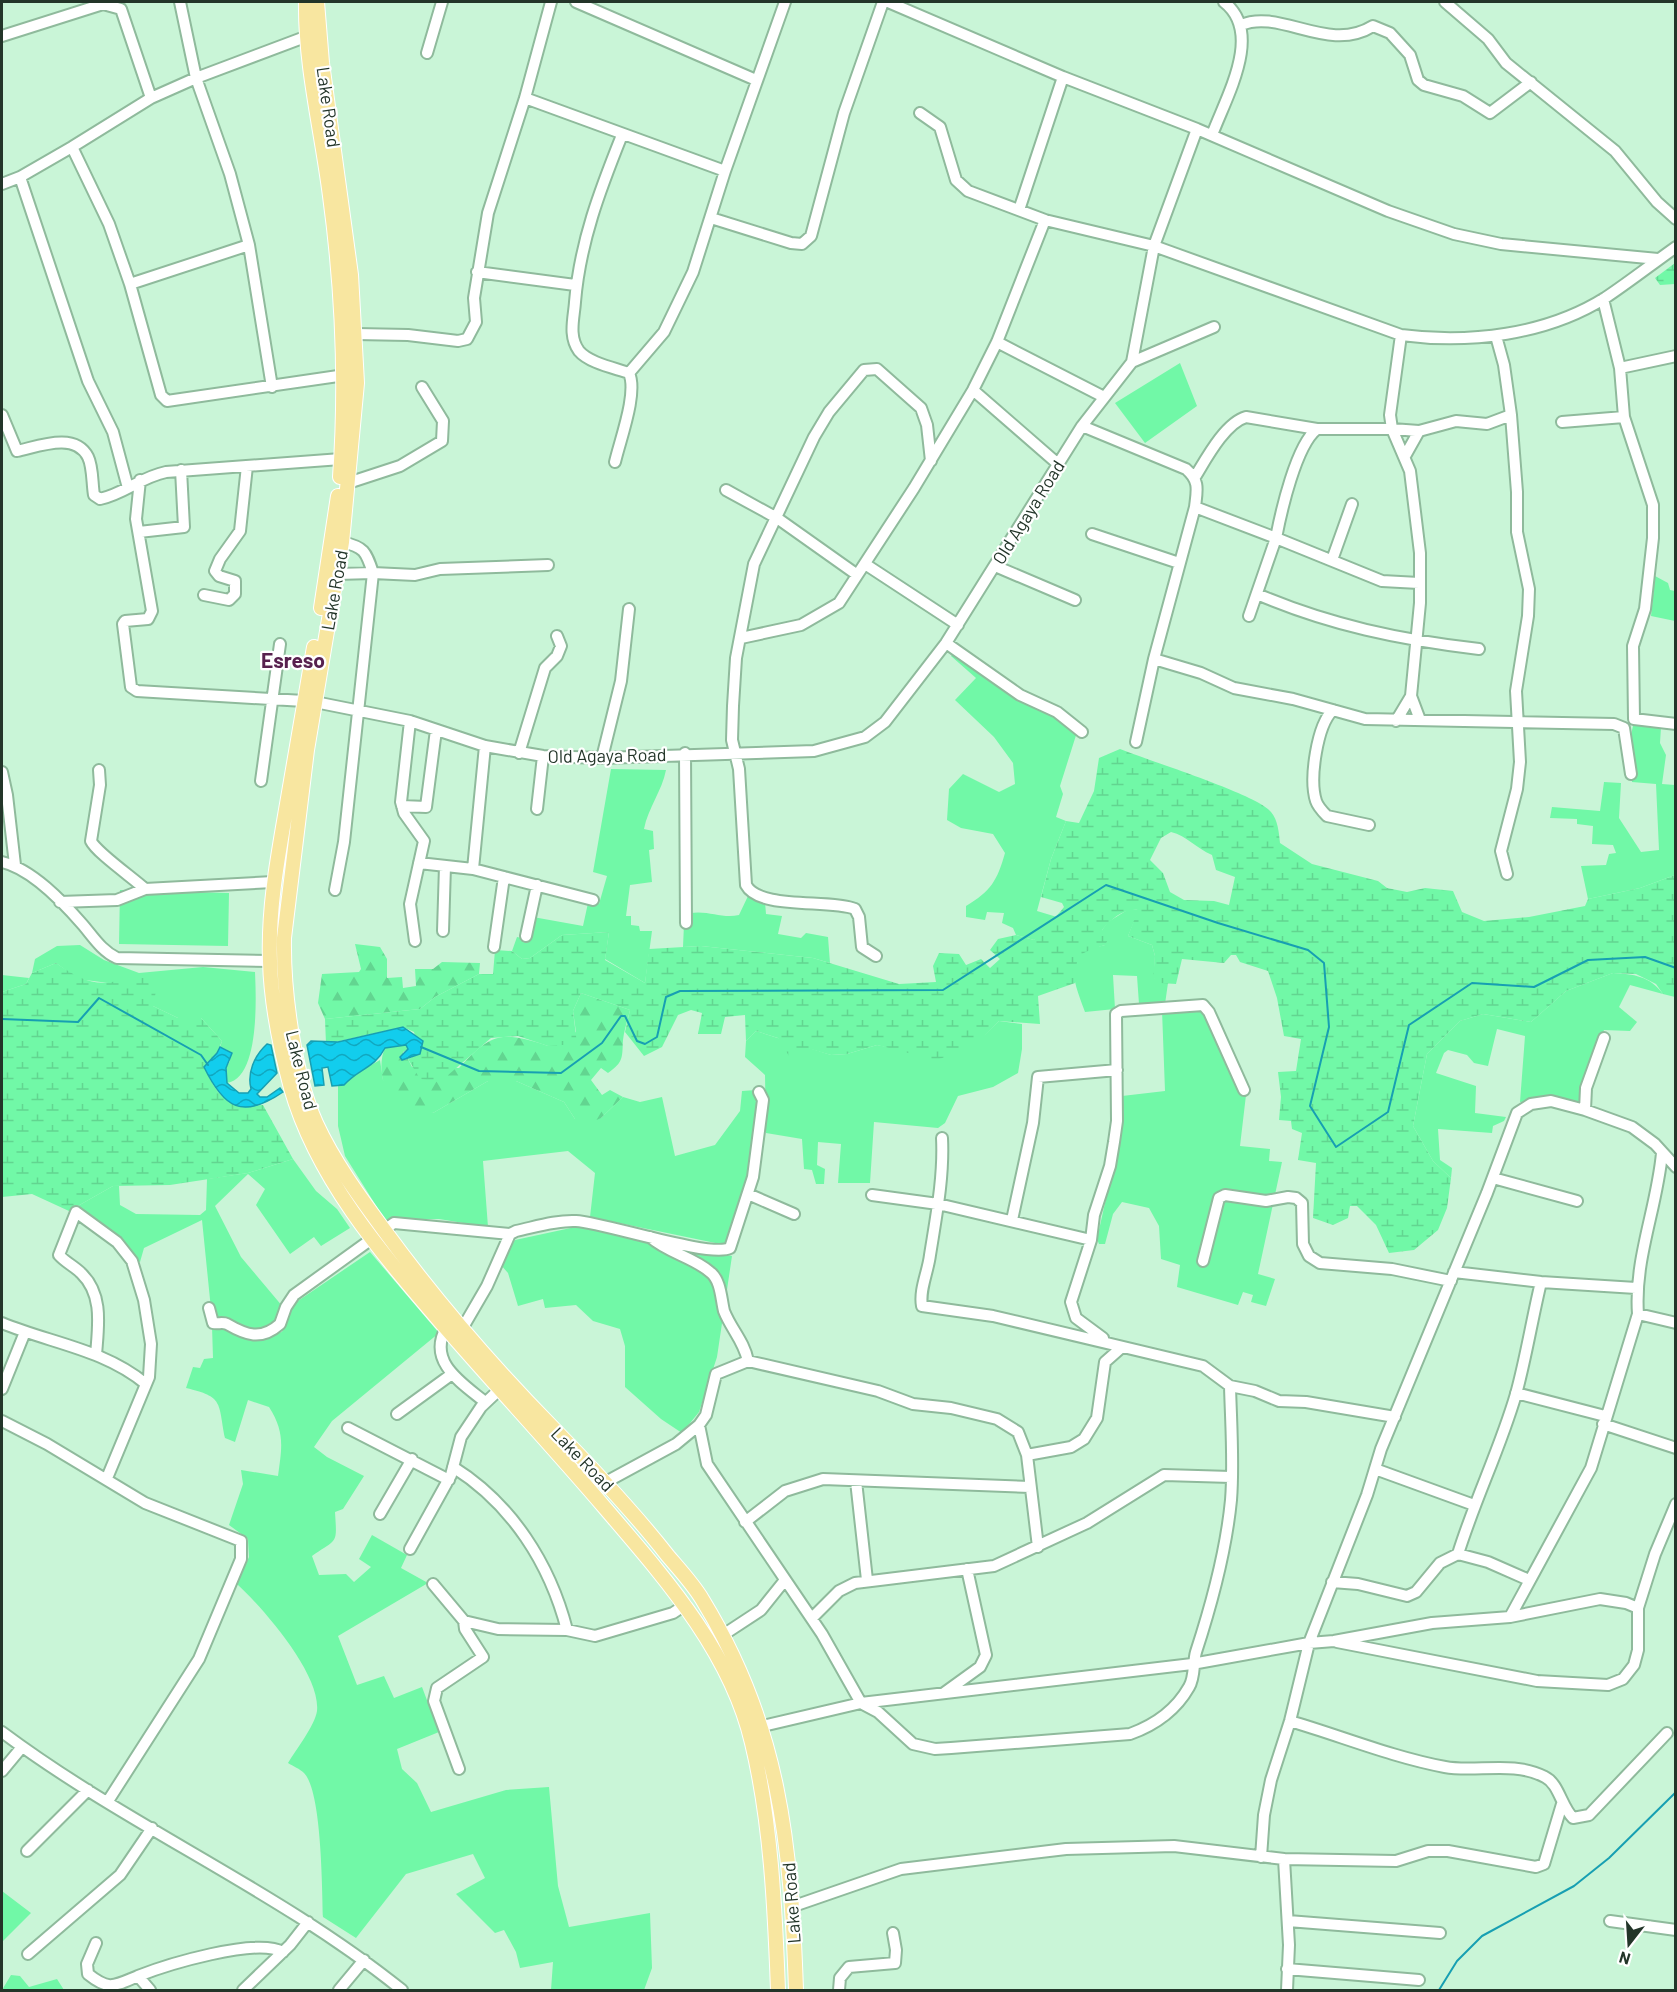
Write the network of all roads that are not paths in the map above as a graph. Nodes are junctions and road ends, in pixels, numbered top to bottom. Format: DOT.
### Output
graph roads {
  1 [pos="180,2"];
  2 [pos="306,2"];
  3 [pos="317,2"];
  4 [pos="442,2"];
  5 [pos="550,2"];
  6 [pos="576,2"];
  7 [pos="785,2"];
  8 [pos="883,2"];
  9 [pos="888,2"];
  10 [pos="1224,2"];
  11 [pos="1445,2"];
  12 [pos="1241,25"];
  13 [pos="314,34"];
  14 [pos="2,36"];
  15 [pos="427,53"];
  16 [pos="1063,77"];
  17 [pos="196,78"];
  18 [pos="756,80"];
  19 [pos="1531,82"];
  20 [pos="151,98"];
  21 [pos="525,98"];
  22 [pos="920,113"];
  23 [pos="1197,129"];
  24 [pos="622,135"];
  25 [pos="1212,135"];
  26 [pos="72,147"];
  27 [pos="725,171"];
  28 [pos="20,177"];
  29 [pos="2,184"];
  30 [pos="1019,210"];
  31 [pos="711,218"];
  32 [pos="1676,219"];
  33 [pos="1045,220"];
  34 [pos="249,245"];
  35 [pos="1155,246"];
  36 [pos="1676,247"];
  37 [pos="1658,259"];
  38 [pos="477,272"];
  39 [pos="130,284"];
  40 [pos="575,285"];
  41 [pos="1603,299"];
  42 [pos="1214,327"];
  43 [pos="356,334"];
  44 [pos="1401,334"];
  45 [pos="1496,336"];
  46 [pos="997,342"];
  47 [pos="1676,356"];
  48 [pos="1132,362"];
  49 [pos="1620,368"];
  50 [pos="629,373"];
  51 [pos="345,375"];
  52 [pos="272,387"];
  53 [pos="422,387"];
  54 [pos="973,390"];
  55 [pos="1104,397"];
  56 [pos="2,415"];
  57 [pos="1511,415"];
  58 [pos="1624,417"];
  59 [pos="1562,422"];
  60 [pos="1082,426"];
  61 [pos="1317,429"];
  62 [pos="1392,429"];
  63 [pos="1419,431"];
  64 [pos="1405,456"];
  65 [pos="341,459"];
  66 [pos="931,461"];
  67 [pos="615,462"];
  68 [pos="1058,464"];
  69 [pos="248,466"];
  70 [pos="181,470"];
  71 [pos="1195,477"];
  72 [pos="140,480"];
  73 [pos="348,483"];
  74 [pos="128,488"];
  75 [pos="726,490"];
  76 [pos="1352,504"];
  77 [pos="1195,507"];
  78 [pos="777,518"];
  79 [pos="139,532"];
  80 [pos="1092,534"];
  81 [pos="1276,538"];
  82 [pos="342,542"];
  83 [pos="1332,561"];
  84 [pos="1179,563"];
  85 [pos="865,564"];
  86 [pos="548,566"];
  87 [pos="995,566"];
  88 [pos="373,573"];
  89 [pos="337,574"];
  90 [pos="856,574"];
  91 [pos="1419,583"];
  92 [pos="1257,594"];
  93 [pos="204,595"];
  94 [pos="1075,600"];
  95 [pos="629,609"];
  96 [pos="1249,616"];
  97 [pos="958,626"];
  98 [pos="557,636"];
  99 [pos="741,638"];
  100 [pos="1415,641"];
  101 [pos="946,643"];
  102 [pos="280,644"];
  103 [pos="1479,649"];
  104 [pos="1154,659"];
  105 [pos="1411,696"];
  106 [pos="270,700"];
  107 [pos="310,701"];
  108 [pos="358,709"];
  109 [pos="1333,710"];
  110 [pos="1634,718"];
  111 [pos="1420,720"];
  112 [pos="410,721"];
  113 [pos="1396,721"];
  114 [pos="1516,723"];
  115 [pos="1676,724"];
  116 [pos="1624,728"];
  117 [pos="436,729"];
  118 [pos="1082,732"];
  119 [pos="1136,742"];
  120 [pos="485,746"];
  121 [pos="519,753"];
  122 [pos="685,753"];
  123 [pos="736,753"];
  124 [pos="543,756"];
  125 [pos="602,758"];
  126 [pos="99,770"];
  127 [pos="2,772"];
  128 [pos="1631,774"];
  129 [pos="261,781"];
  130 [pos="402,806"];
  131 [pos="537,809"];
  132 [pos="1369,825"];
  133 [pos="2,862"];
  134 [pos="419,863"];
  135 [pos="15,865"];
  136 [pos="445,866"];
  137 [pos="473,869"];
  138 [pos="1507,874"];
  139 [pos="504,877"];
  140 [pos="273,882"];
  141 [pos="537,885"];
  142 [pos="145,889"];
  143 [pos="335,890"];
  144 [pos="592,900"];
  145 [pos="60,902"];
  146 [pos="686,923"];
  147 [pos="444,931"];
  148 [pos="526,936"];
  149 [pos="415,941"];
  150 [pos="494,948"];
  151 [pos="876,956"];
  152 [pos="270,961"];
  153 [pos="1604,1038"];
  154 [pos="288,1045"];
  155 [pos="1117,1070"];
  156 [pos="1244,1090"];
  157 [pos="759,1092"];
  158 [pos="1585,1110"];
  159 [pos="942,1138"];
  160 [pos="1662,1153"];
  161 [pos="1676,1168"];
  162 [pos="1493,1178"];
  163 [pos="1659,1185"];
  164 [pos="748,1194"];
  165 [pos="872,1195"];
  166 [pos="1577,1201"];
  167 [pos="938,1204"];
  168 [pos="794,1214"];
  169 [pos="1012,1220"];
  170 [pos="510,1233"];
  171 [pos="378,1234"];
  172 [pos="649,1236"];
  173 [pos="1091,1240"];
  174 [pos="1203,1261"];
  175 [pos="1453,1276"];
  176 [pos="1541,1282"];
  177 [pos="1636,1288"];
  178 [pos="209,1308"];
  179 [pos="1638,1314"];
  180 [pos="2,1323"];
  181 [pos="1676,1323"];
  182 [pos="446,1328"];
  183 [pos="462,1329"];
  184 [pos="25,1332"];
  185 [pos="1108,1342"];
  186 [pos="1122,1347"];
  187 [pos="96,1355"];
  188 [pos="748,1361"];
  189 [pos="452,1374"];
  190 [pos="146,1384"];
  191 [pos="1230,1386"];
  192 [pos="2,1389"];
  193 [pos="500,1389"];
  194 [pos="1516,1393"];
  195 [pos="485,1402"];
  196 [pos="397,1414"];
  197 [pos="1395,1417"];
  198 [pos="1604,1420"];
  199 [pos="2,1421"];
  200 [pos="699,1425"];
  201 [pos="348,1428"];
  202 [pos="1676,1448"];
  203 [pos="1027,1455"];
  204 [pos="412,1459"];
  205 [pos="453,1467"];
  206 [pos="1375,1469"];
  207 [pos="1232,1477"];
  208 [pos="107,1478"];
  209 [pos="449,1480"];
  210 [pos="856,1481"];
  211 [pos="606,1482"];
  212 [pos="1030,1487"];
  213 [pos="1474,1504"];
  214 [pos="1676,1504"];
  215 [pos="380,1514"];
  216 [pos="746,1522"];
  217 [pos="1038,1547"];
  218 [pos="410,1549"];
  219 [pos="1458,1554"];
  220 [pos="966,1569"];
  221 [pos="785,1580"];
  222 [pos="867,1580"];
  223 [pos="1529,1580"];
  224 [pos="1332,1582"];
  225 [pos="433,1584"];
  226 [pos="686,1605"];
  227 [pos="1638,1608"];
  228 [pos="1510,1617"];
  229 [pos="812,1618"];
  230 [pos="464,1621"];
  231 [pos="567,1630"];
  232 [pos="723,1635"];
  233 [pos="1334,1641"];
  234 [pos="1309,1642"];
  235 [pos="1192,1664"];
  236 [pos="943,1694"];
  237 [pos="861,1703"];
  238 [pos="1290,1721"];
  239 [pos="763,1726"];
  240 [pos="2,1732"];
  241 [pos="1666,1732"];
  242 [pos="22,1747"];
  243 [pos="459,1769"];
  244 [pos="2,1771"];
  245 [pos="88,1790"];
  246 [pos="108,1801"];
  247 [pos="1562,1804"];
  248 [pos="153,1828"];
  249 [pos="27,1851"];
  250 [pos="1261,1857"];
  251 [pos="1284,1859"];
  252 [pos="791,1907"];
  253 [pos="1288,1921"];
  254 [pos="1610,1921"];
  255 [pos="308,1922"];
  256 [pos="1676,1930"];
  257 [pos="893,1933"];
  258 [pos="1440,1933"];
  259 [pos="96,1943"];
  260 [pos="283,1952"];
  261 [pos="28,1954"];
  262 [pos="364,1959"];
  263 [pos="1287,1969"];
  264 [pos="138,1976"];
  265 [pos="1419,1980"];
  266 [pos="149,1990"];
  267 [pos="243,1990"];
  268 [pos="339,1990"];
  269 [pos="402,1990"];
  270 [pos="778,1990"];
  271 [pos="796,1990"];
  272 [pos="839,1990"];
  273 [pos="1287,1990"];
  1 -- 17 [label="street"];
  2 -- 13 [label="main road, Lake Road"];
  3 -- 13 [label="main road, Lake Road"];
  4 -- 15 [label="street"];
  5 -- 21 [label="street"];
  6 -- 18 [label="street"];
  7 -- 18 [label="street"];
  8 -- 31 [label="street"];
  9 -- 16 [label="street"];
  10 -- 12 [label="street"];
  11 -- 19 [label="street"];
  12 -- 19 [label="street"];
  12 -- 25 [label="street"];
  13 -- 17 [label="street"];
  13 -- 43 [label="main road, Lake Road"];
  13 -- 51 [label="main road, Lake Road"];
  14 -- 20 [label="street"];
  16 -- 23 [label="street"];
  16 -- 30 [label="street"];
  17 -- 20 [label="street"];
  17 -- 34 [label="street"];
  18 -- 27 [label="street"];
  19 -- 32 [label="street"];
  20 -- 26 [label="street"];
  21 -- 24 [label="street"];
  21 -- 38 [label="street"];
  22 -- 30 [label="street"];
  23 -- 25 [label="street"];
  23 -- 35 [label="street, Old Agaya Road"];
  24 -- 27 [label="street"];
  24 -- 40 [label="street"];
  25 -- 37 [label="street"];
  26 -- 28 [label="street"];
  26 -- 39 [label="street"];
  27 -- 31 [label="street"];
  28 -- 29 [label="street"];
  28 -- 74 [label="street"];
  30 -- 33 [label="street"];
  31 -- 50 [label="street"];
  33 -- 35 [label="street"];
  33 -- 46 [label="street"];
  34 -- 39 [label="street"];
  34 -- 52 [label="street"];
  35 -- 44 [label="street"];
  35 -- 48 [label="street, Old Agaya Road"];
  36 -- 37 [label="street"];
  37 -- 41 [label="street"];
  38 -- 40 [label="street"];
  38 -- 43 [label="street"];
  39 -- 52 [label="street"];
  40 -- 50 [label="street"];
  41 -- 45 [label="street"];
  41 -- 49 [label="street"];
  42 -- 48 [label="street"];
  43 -- 73 [label="main road, Lake Road"];
  44 -- 45 [label="street"];
  44 -- 62 [label="street"];
  45 -- 57 [label="street"];
  46 -- 54 [label="street"];
  46 -- 55 [label="street"];
  47 -- 49 [label="street"];
  48 -- 55 [label="street, Old Agaya Road"];
  49 -- 58 [label="street"];
  50 -- 67 [label="street"];
  51 -- 52 [label="street"];
  51 -- 65 [label="main road, Lake Road"];
  53 -- 73 [label="street"];
  54 -- 66 [label="street"];
  54 -- 68 [label="street"];
  55 -- 60 [label="street, Old Agaya Road"];
  56 -- 74 [label="street"];
  57 -- 63 [label="street"];
  57 -- 114 [label="street"];
  58 -- 59 [label="street"];
  58 -- 110 [label="street"];
  60 -- 68 [label="street, Old Agaya Road"];
  60 -- 71 [label="street"];
  61 -- 62 [label="street"];
  61 -- 71 [label="street"];
  61 -- 81 [label="street"];
  62 -- 63 [label="street"];
  62 -- 64 [label="street"];
  63 -- 64 [label="street"];
  64 -- 91 [label="street"];
  65 -- 69 [label="street"];
  65 -- 107 [label="main road, Lake Road"];
  66 -- 78 [label="street"];
  66 -- 85 [label="street"];
  68 -- 87 [label="street, Old Agaya Road"];
  69 -- 70 [label="street"];
  69 -- 93 [label="street"];
  70 -- 72 [label="street"];
  70 -- 79 [label="street"];
  71 -- 77 [label="street"];
  72 -- 74 [label="street"];
  72 -- 79 [label="street"];
  73 -- 82 [label="main road, Lake Road"];
  75 -- 78 [label="street"];
  76 -- 83 [label="street"];
  77 -- 81 [label="street"];
  77 -- 84 [label="street"];
  78 -- 90 [label="street"];
  78 -- 99 [label="street"];
  79 -- 106 [label="street, Old Agaya Road"];
  80 -- 84 [label="street"];
  81 -- 83 [label="street"];
  81 -- 92 [label="street"];
  82 -- 88 [label="street"];
  82 -- 89 [label="main road, Lake Road"];
  83 -- 91 [label="street"];
  84 -- 104 [label="street"];
  85 -- 90 [label="street"];
  85 -- 97 [label="street"];
  86 -- 88 [label="street"];
  87 -- 94 [label="street"];
  87 -- 97 [label="street, Old Agaya Road"];
  88 -- 89 [label="street"];
  88 -- 108 [label="street"];
  89 -- 107 [label="main road, Lake Road"];
  90 -- 99 [label="street"];
  91 -- 100 [label="street"];
  92 -- 96 [label="street"];
  92 -- 100 [label="street"];
  95 -- 125 [label="street"];
  97 -- 101 [label="street, Old Agaya Road"];
  98 -- 121 [label="street"];
  99 -- 123 [label="street"];
  100 -- 103 [label="street"];
  100 -- 105 [label="street"];
  101 -- 118 [label="street"];
  101 -- 123 [label="street, Old Agaya Road"];
  102 -- 106 [label="street"];
  104 -- 109 [label="street"];
  104 -- 119 [label="street"];
  105 -- 111 [label="street"];
  105 -- 113 [label="street"];
  106 -- 107 [label="street, Old Agaya Road"];
  106 -- 129 [label="street"];
  107 -- 108 [label="street, Old Agaya Road"];
  107 -- 140 [label="main road, Lake Road"];
  107 -- 154 [label="main road, Lake Road"];
  108 -- 112 [label="street, Old Agaya Road"];
  108 -- 143 [label="street"];
  109 -- 113 [label="street"];
  109 -- 132 [label="street"];
  110 -- 115 [label="street"];
  110 -- 116 [label="street"];
  111 -- 113 [label="street"];
  111 -- 114 [label="street"];
  112 -- 117 [label="street, Old Agaya Road"];
  112 -- 130 [label="street"];
  114 -- 116 [label="street"];
  114 -- 138 [label="street"];
  116 -- 128 [label="street"];
  117 -- 120 [label="street, Old Agaya Road"];
  117 -- 130 [label="street"];
  120 -- 121 [label="street, Old Agaya Road"];
  120 -- 137 [label="street"];
  121 -- 124 [label="street, Old Agaya Road"];
  122 -- 123 [label="street, Old Agaya Road"];
  122 -- 125 [label="street, Old Agaya Road"];
  122 -- 146 [label="street"];
  123 -- 151 [label="street"];
  124 -- 125 [label="street, Old Agaya Road"];
  124 -- 131 [label="street"];
  126 -- 142 [label="street"];
  127 -- 135 [label="street"];
  130 -- 134 [label="street"];
  133 -- 135 [label="street"];
  134 -- 136 [label="street"];
  134 -- 149 [label="street"];
  135 -- 145 [label="street"];
  136 -- 137 [label="street"];
  136 -- 147 [label="street"];
  137 -- 139 [label="street"];
  139 -- 141 [label="street"];
  139 -- 150 [label="street"];
  140 -- 142 [label="street"];
  140 -- 152 [label="main road, Lake Road"];
  141 -- 144 [label="street"];
  141 -- 148 [label="street"];
  142 -- 145 [label="street"];
  145 -- 152 [label="street"];
  152 -- 154 [label="main road, Lake Road"];
  153 -- 158 [label="street"];
  154 -- 171 [label="main road, Lake Road"];
  155 -- 156 [label="street"];
  155 -- 169 [label="street"];
  155 -- 173 [label="street"];
  157 -- 164 [label="street"];
  158 -- 160 [label="street"];
  158 -- 162 [label="street"];
  159 -- 167 [label="street"];
  160 -- 161 [label="street"];
  160 -- 163 [label="street"];
  161 -- 163 [label="street"];
  162 -- 166 [label="street"];
  162 -- 175 [label="street"];
  163 -- 177 [label="street"];
  164 -- 168 [label="street"];
  164 -- 172 [label="street"];
  165 -- 167 [label="street"];
  167 -- 169 [label="street"];
  167 -- 185 [label="street"];
  169 -- 173 [label="street"];
  170 -- 171 [label="street"];
  170 -- 172 [label="street"];
  170 -- 183 [label="street"];
  171 -- 178 [label="street"];
  171 -- 182 [label="main road, Lake Road"];
  171 -- 183 [label="main road, Lake Road"];
  172 -- 188 [label="street"];
  173 -- 185 [label="street"];
  174 -- 175 [label="street"];
  175 -- 176 [label="street"];
  175 -- 197 [label="street"];
  176 -- 177 [label="street"];
  176 -- 194 [label="street"];
  177 -- 179 [label="street"];
  179 -- 181 [label="street"];
  179 -- 198 [label="street"];
  180 -- 184 [label="street"];
  182 -- 189 [label="street"];
  182 -- 193 [label="main road, Lake Road"];
  183 -- 211 [label="main road, Lake Road"];
  184 -- 187 [label="street"];
  184 -- 192 [label="street"];
  185 -- 186 [label="street"];
  186 -- 191 [label="street"];
  186 -- 203 [label="street"];
  187 -- 190 [label="street"];
  187 -- 190 [label="street"];
  188 -- 200 [label="street"];
  188 -- 203 [label="street"];
  189 -- 195 [label="street"];
  189 -- 196 [label="street"];
  190 -- 208 [label="street"];
  191 -- 197 [label="street"];
  191 -- 207 [label="street"];
  193 -- 195 [label="street"];
  193 -- 226 [label="main road, Lake Road"];
  194 -- 198 [label="street"];
  194 -- 213 [label="street"];
  195 -- 205 [label="street"];
  197 -- 206 [label="street"];
  198 -- 202 [label="street"];
  198 -- 223 [label="street"];
  199 -- 208 [label="street"];
  200 -- 211 [label="street"];
  200 -- 216 [label="street"];
  201 -- 204 [label="street"];
  203 -- 212 [label="street"];
  204 -- 209 [label="street"];
  204 -- 215 [label="street"];
  205 -- 209 [label="street"];
  205 -- 231 [label="street"];
  206 -- 213 [label="street"];
  206 -- 224 [label="street"];
  207 -- 217 [label="street"];
  207 -- 235 [label="street"];
  208 -- 246 [label="street"];
  209 -- 218 [label="street"];
  210 -- 212 [label="street"];
  210 -- 216 [label="street"];
  210 -- 222 [label="street"];
  211 -- 232 [label="main road, Lake Road"];
  212 -- 217 [label="street"];
  213 -- 219 [label="street"];
  214 -- 227 [label="street"];
  216 -- 221 [label="street"];
  217 -- 220 [label="street"];
  219 -- 223 [label="street"];
  219 -- 224 [label="street"];
  220 -- 222 [label="street"];
  220 -- 236 [label="street"];
  221 -- 229 [label="street"];
  221 -- 232 [label="street"];
  222 -- 229 [label="street"];
  223 -- 228 [label="street"];
  224 -- 234 [label="street"];
  225 -- 230 [label="street"];
  226 -- 231 [label="street"];
  226 -- 270 [label="main road, Lake Road"];
  227 -- 228 [label="street"];
  227 -- 233 [label="street"];
  228 -- 233 [label="street"];
  229 -- 237 [label="street"];
  230 -- 231 [label="street"];
  230 -- 243 [label="street"];
  232 -- 239 [label="main road, Lake Road"];
  233 -- 234 [label="street"];
  234 -- 235 [label="street"];
  234 -- 238 [label="street"];
  235 -- 236 [label="street"];
  235 -- 237 [label="street"];
  236 -- 237 [label="street"];
  237 -- 239 [label="street"];
  238 -- 247 [label="street"];
  238 -- 250 [label="street"];
  239 -- 252 [label="main road, Lake Road"];
  240 -- 242 [label="street"];
  241 -- 247 [label="street"];
  242 -- 244 [label="street"];
  242 -- 245 [label="street"];
  245 -- 246 [label="street"];
  245 -- 249 [label="street"];
  246 -- 248 [label="street"];
  247 -- 251 [label="street"];
  248 -- 255 [label="street"];
  248 -- 261 [label="street"];
  250 -- 251 [label="street"];
  250 -- 252 [label="street"];
  251 -- 253 [label="street"];
  252 -- 271 [label="main road, Lake Road"];
  253 -- 258 [label="street"];
  253 -- 263 [label="street"];
  254 -- 256 [label="street"];
  255 -- 260 [label="street"];
  255 -- 262 [label="street"];
  257 -- 272 [label="street"];
  259 -- 264 [label="street"];
  260 -- 264 [label="street"];
  260 -- 267 [label="street"];
  262 -- 268 [label="street"];
  262 -- 269 [label="street"];
  263 -- 265 [label="street"];
  263 -- 273 [label="street"];
  264 -- 266 [label="street"];
}
